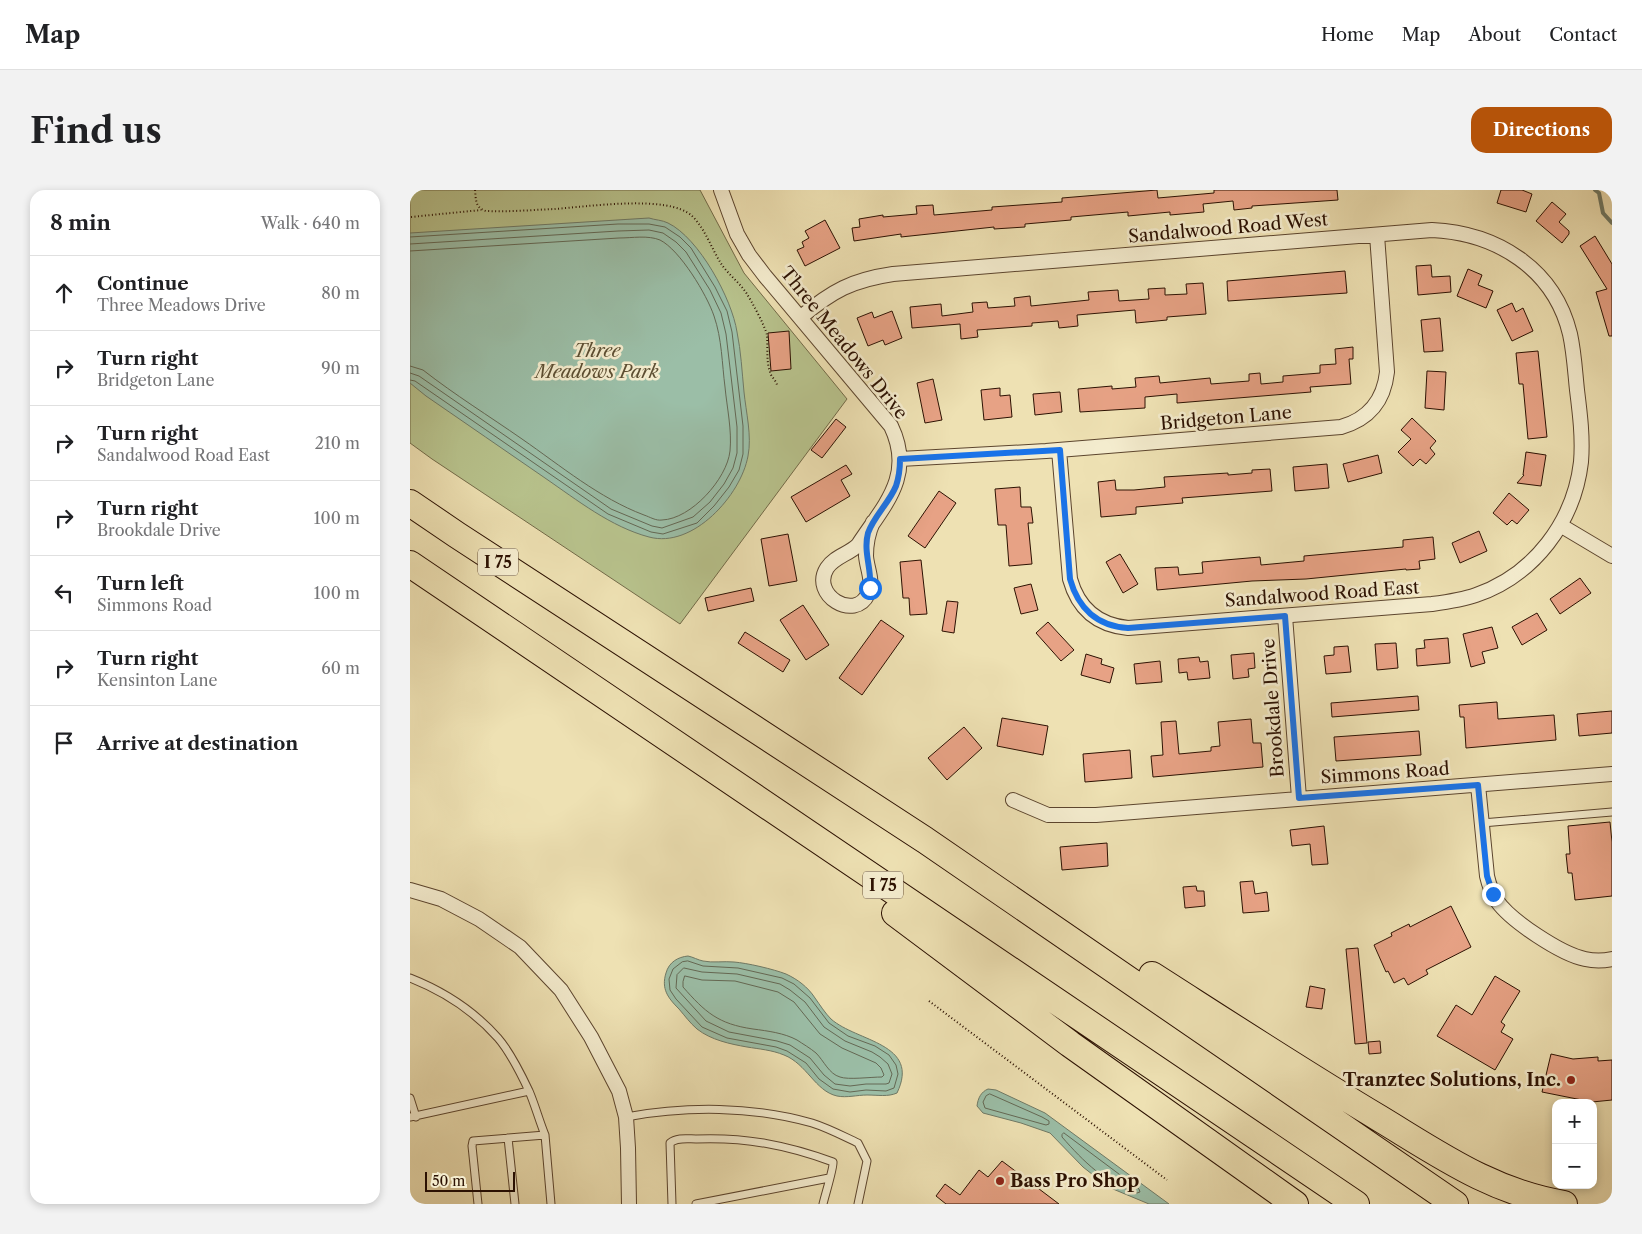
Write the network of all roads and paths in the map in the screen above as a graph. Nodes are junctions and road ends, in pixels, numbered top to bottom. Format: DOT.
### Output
graph roads {
  1 [pos="722,190"];
  2 [pos="475,191"];
  3 [pos="481,210"];
  4 [pos="411,217"];
  5 [pos="1377,234"];
  6 [pos="801,318"];
  7 [pos="777,385"];
  8 [pos="1577,386"];
  9 [pos="1060,450"];
  10 [pos="900,459"];
  11 [pos="410,502"];
  12 [pos="873,522"];
  13 [pos="1560,525"];
  14 [pos="1612,556"];
  15 [pos="410,564"];
  16 [pos="1285,616"];
  17 [pos="1612,774"];
  18 [pos="726,779"];
  19 [pos="1478,785"];
  20 [pos="1299,798"];
  21 [pos="1013,800"];
  22 [pos="1612,812"];
  23 [pos="1482,823"];
  24 [pos="925,840"];
  25 [pos="410,890"];
  26 [pos="1612,959"];
  27 [pos="410,978"];
  28 [pos="929,1001"];
  29 [pos="529,1092"];
  30 [pos="410,1098"];
  31 [pos="1361,1107"];
  32 [pos="413,1117"];
  33 [pos="626,1117"];
  34 [pos="545,1135"];
  35 [pos="508,1138"];
  36 [pos="829,1178"];
  37 [pos="1167,1180"];
  38 [pos="478,1204"];
  39 [pos="515,1204"];
  40 [pos="551,1204"];
  41 [pos="629,1204"];
  42 [pos="672,1204"];
  43 [pos="696,1204"];
  44 [pos="822,1204"];
  45 [pos="858,1204"];
  46 [pos="1295,1204"];
  47 [pos="1356,1204"];
  48 [pos="1455,1204"];
  49 [pos="1501,1204"];
  50 [pos="1564,1204"];
  1 -- 6 [label="street, Three Meadows Drive"];
  2 -- 3 [label="path"];
  3 -- 4 [label="path"];
  3 -- 7 [label="path"];
  5 -- 6 [label="street, Sandalwood Road West"];
  5 -- 8 [label="street, Sandalwood Road West"];
  5 -- 9 [label="street, Bridgeton Lane"];
  6 -- 10 [label="street, Three Meadows Drive"];
  8 -- 13 [label="street, Sandalwood Road East"];
  9 -- 10 [label="street, Bridgeton Lane"];
  9 -- 16 [label="street, Sandalwood Road East"];
  10 -- 12 [label="street, Three Meadows Drive"];
  11 -- 24 [label="highway, I 75"];
  12 -- 12 [label="street, Three Meadows Drive"];
  13 -- 14 [label="street"];
  13 -- 16 [label="street, Sandalwood Road East"];
  15 -- 18 [label="highway, I 75"];
  16 -- 20 [label="street, Brookdale Drive"];
  17 -- 19 [label="street, Simmons Road"];
  18 -- 46 [label="highway"];
  18 -- 47 [label="highway, I 75"];
  19 -- 20 [label="street, Simmons Road"];
  19 -- 23 [label="street"];
  20 -- 21 [label="street, Simmons Road"];
  22 -- 23 [label="lane"];
  23 -- 26 [label="street"];
  24 -- 31 [label="highway"];
  24 -- 48 [label="highway, I 75"];
  25 -- 33 [label="street"];
  27 -- 29 [label="lane"];
  28 -- 37 [label="path"];
  29 -- 32 [label="lane"];
  29 -- 34 [label="lane"];
  30 -- 32 [label="lane"];
  31 -- 49 [label="highway"];
  31 -- 50 [label="highway"];
  33 -- 41 [label="street"];
  33 -- 45 [label="lane"];
  34 -- 35 [label="lane"];
  34 -- 40 [label="lane"];
  35 -- 38 [label="lane"];
  35 -- 39 [label="lane"];
  36 -- 42 [label="lane"];
  36 -- 43 [label="lane"];
  36 -- 44 [label="lane"];
}
